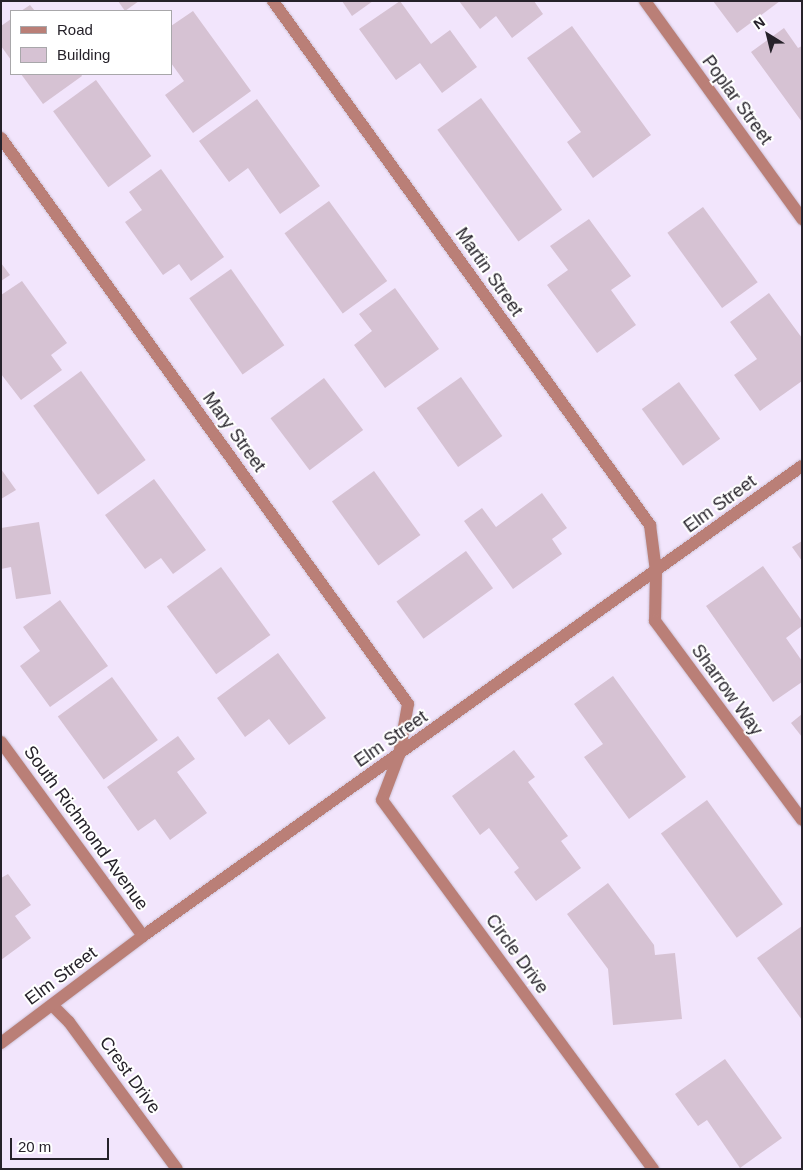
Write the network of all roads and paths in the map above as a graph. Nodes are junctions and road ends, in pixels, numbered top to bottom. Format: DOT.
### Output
graph roads {
  1 [pos="273,1"];
  2 [pos="645,1"];
  3 [pos="1,138"];
  4 [pos="802,219"];
  5 [pos="802,466"];
  6 [pos="656,572"];
  7 [pos="1,742"];
  8 [pos="399,754"];
  9 [pos="802,820"];
  10 [pos="143,936"];
  11 [pos="52,1005"];
  12 [pos="1,1043"];
  13 [pos="177,1169"];
  14 [pos="653,1169"];
  1 -- 6 [label="street, Martin Street"];
  2 -- 4 [label="street, Poplar Street"];
  3 -- 8 [label="street, Mary Street"];
  5 -- 6 [label="street, Elm Street"];
  6 -- 8 [label="street, Elm Street"];
  6 -- 9 [label="street, Sharrow Way"];
  7 -- 10 [label="street, South Richmond Avenue"];
  8 -- 10 [label="street, Elm Street"];
  8 -- 14 [label="street, Circle Drive"];
  10 -- 11 [label="street, Elm Street"];
  11 -- 12 [label="street, Elm Street"];
  11 -- 13 [label="street, Crest Drive"];
}
